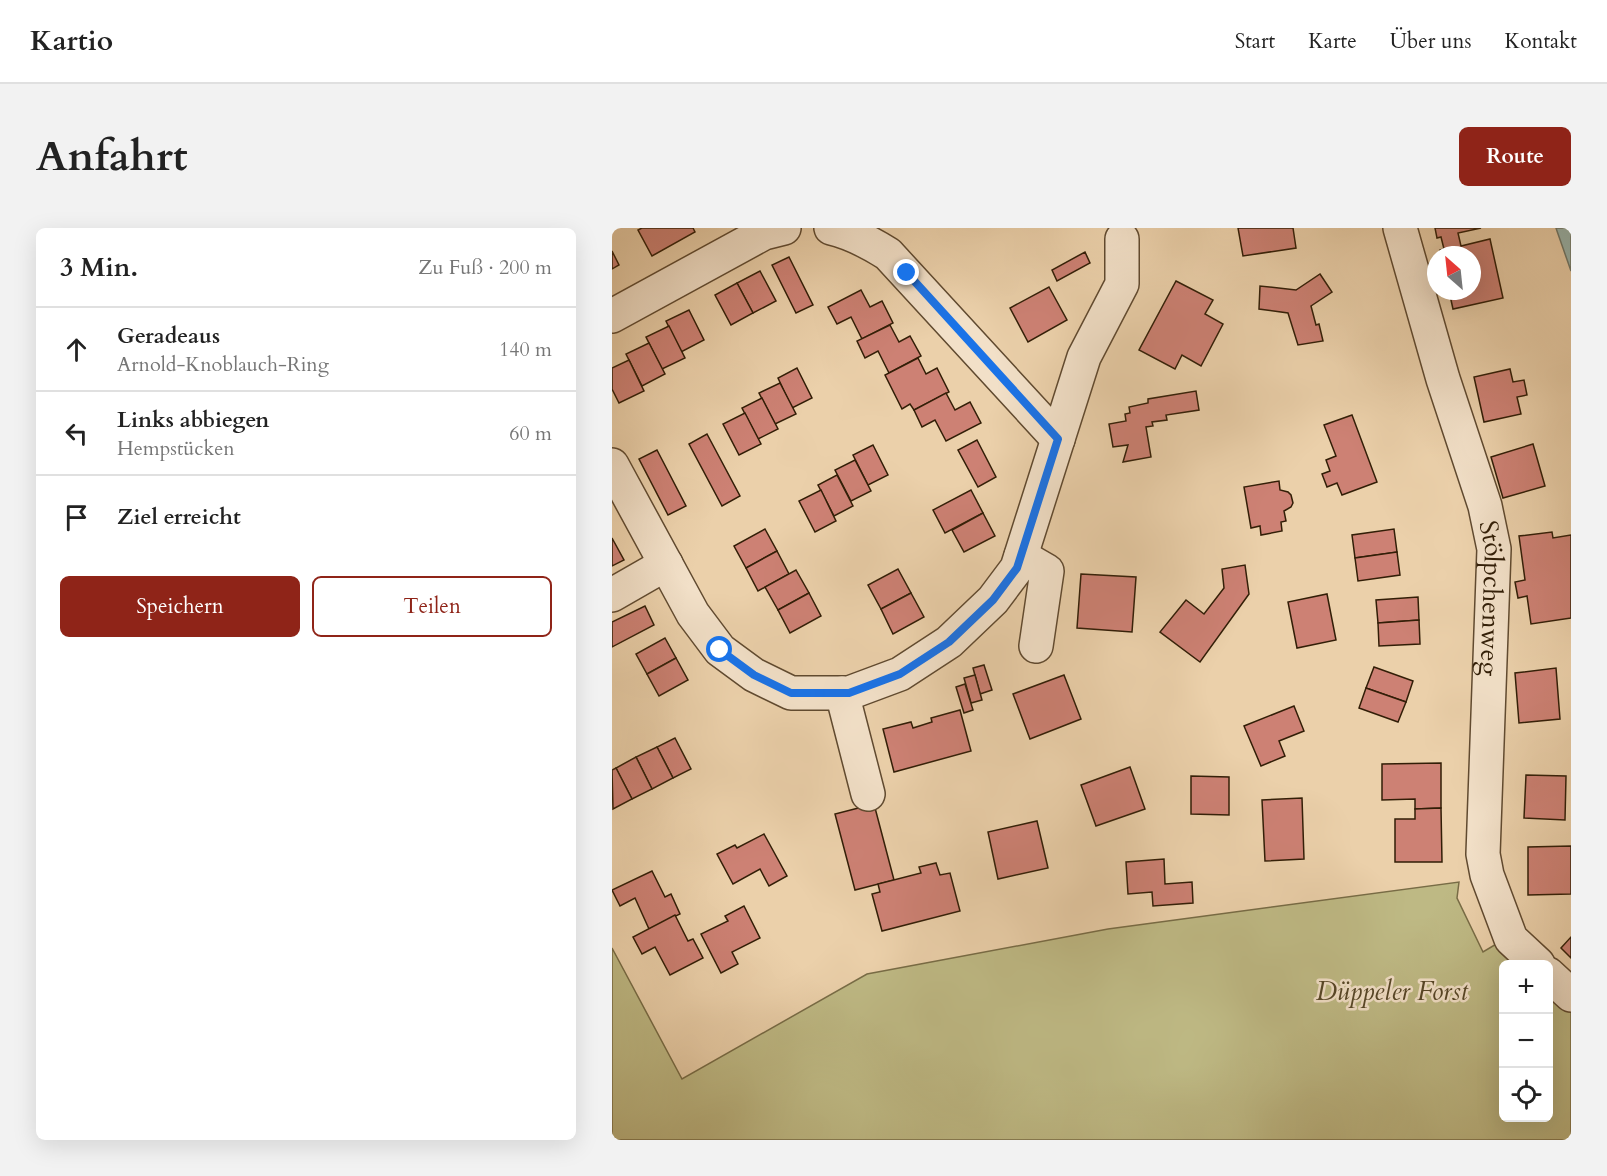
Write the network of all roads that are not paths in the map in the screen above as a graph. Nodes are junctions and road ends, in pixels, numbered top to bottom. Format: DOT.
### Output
graph roads {
  1 [pos="784,228"];
  2 [pos="831,228"];
  3 [pos="1400,228"];
  4 [pos="1122,239"];
  5 [pos="612,316"];
  6 [pos="1058,439"];
  7 [pos="612,465"];
  8 [pos="1021,556"];
  9 [pos="666,564"];
  10 [pos="612,595"];
  11 [pos="1036,646"];
  12 [pos="842,693"];
  13 [pos="868,794"];
  14 [pos="1534,960"];
  15 [pos="1553,979"];
  16 [pos="1571,995"];
  1 -- 5 [label="street"];
  2 -- 6 [label="street"];
  3 -- 14 [label="street, Stölpchenweg"];
  4 -- 6 [label="street"];
  6 -- 8 [label="street"];
  7 -- 9 [label="street"];
  8 -- 11 [label="street"];
  8 -- 12 [label="street"];
  9 -- 10 [label="street"];
  9 -- 12 [label="street"];
  12 -- 13 [label="street"];
  15 -- 16 [label="street"];
}
